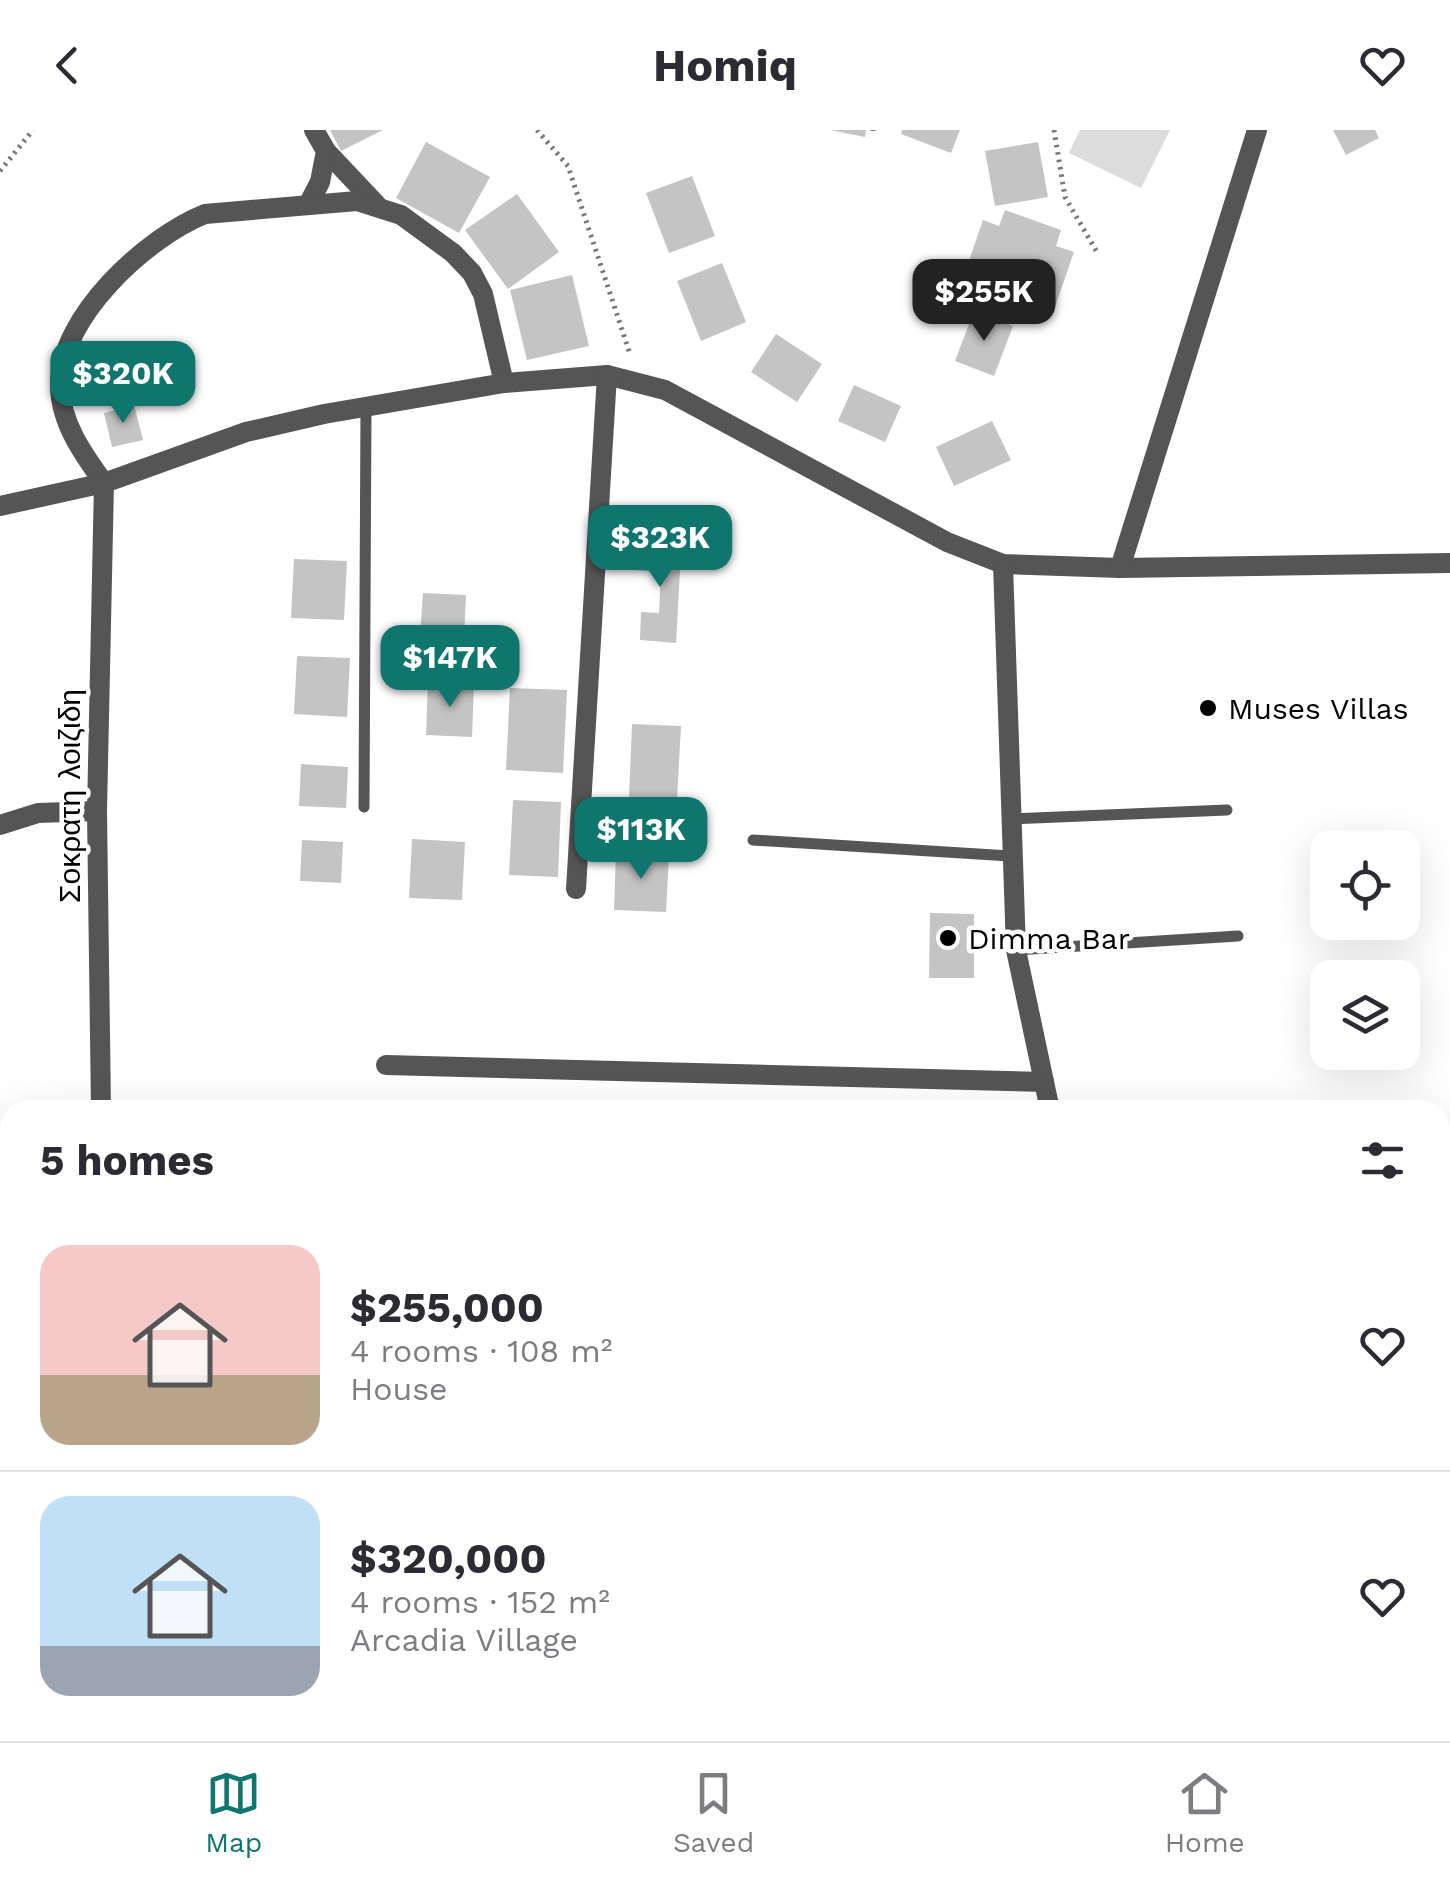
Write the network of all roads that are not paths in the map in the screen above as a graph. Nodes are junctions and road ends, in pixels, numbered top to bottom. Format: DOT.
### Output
graph roads {
  1 [pos="314,130"];
  2 [pos="1256,130"];
  3 [pos="326,151"];
  4 [pos="308,205"];
  5 [pos="377,205"];
  6 [pos="606,375"];
  7 [pos="504,382"];
  8 [pos="366,406"];
  9 [pos="104,483"];
  10 [pos="0,506"];
  11 [pos="1450,563"];
  12 [pos="1003,564"];
  13 [pos="1120,568"];
  14 [pos="364,807"];
  15 [pos="1227,810"];
  16 [pos="97,811"];
  17 [pos="1009,818"];
  18 [pos="0,825"];
  19 [pos="752,840"];
  20 [pos="1010,856"];
  21 [pos="576,888"];
  22 [pos="1238,936"];
  23 [pos="1016,950"];
  24 [pos="386,1065"];
  25 [pos="1044,1082"];
  26 [pos="101,1100"];
  27 [pos="1048,1100"];
  1 -- 3 [label="street"];
  2 -- 13 [label="street"];
  3 -- 4 [label="street"];
  3 -- 5 [label="street"];
  4 -- 5 [label="street"];
  4 -- 9 [label="street"];
  5 -- 7 [label="street"];
  6 -- 7 [label="street"];
  6 -- 12 [label="street"];
  6 -- 21 [label="street"];
  7 -- 8 [label="street"];
  8 -- 9 [label="street"];
  8 -- 14 [label="lane"];
  9 -- 10 [label="street"];
  9 -- 16 [label="street, Σοκρατη λοιζιδη"];
  11 -- 13 [label="street"];
  12 -- 13 [label="street"];
  12 -- 17 [label="street"];
  15 -- 17 [label="lane"];
  16 -- 18 [label="street"];
  16 -- 26 [label="street, Σοκρατη λοιζιδη"];
  17 -- 20 [label="street"];
  19 -- 20 [label="lane"];
  20 -- 23 [label="street"];
  22 -- 23 [label="lane"];
  23 -- 25 [label="street"];
  24 -- 25 [label="street"];
  25 -- 27 [label="street"];
}
